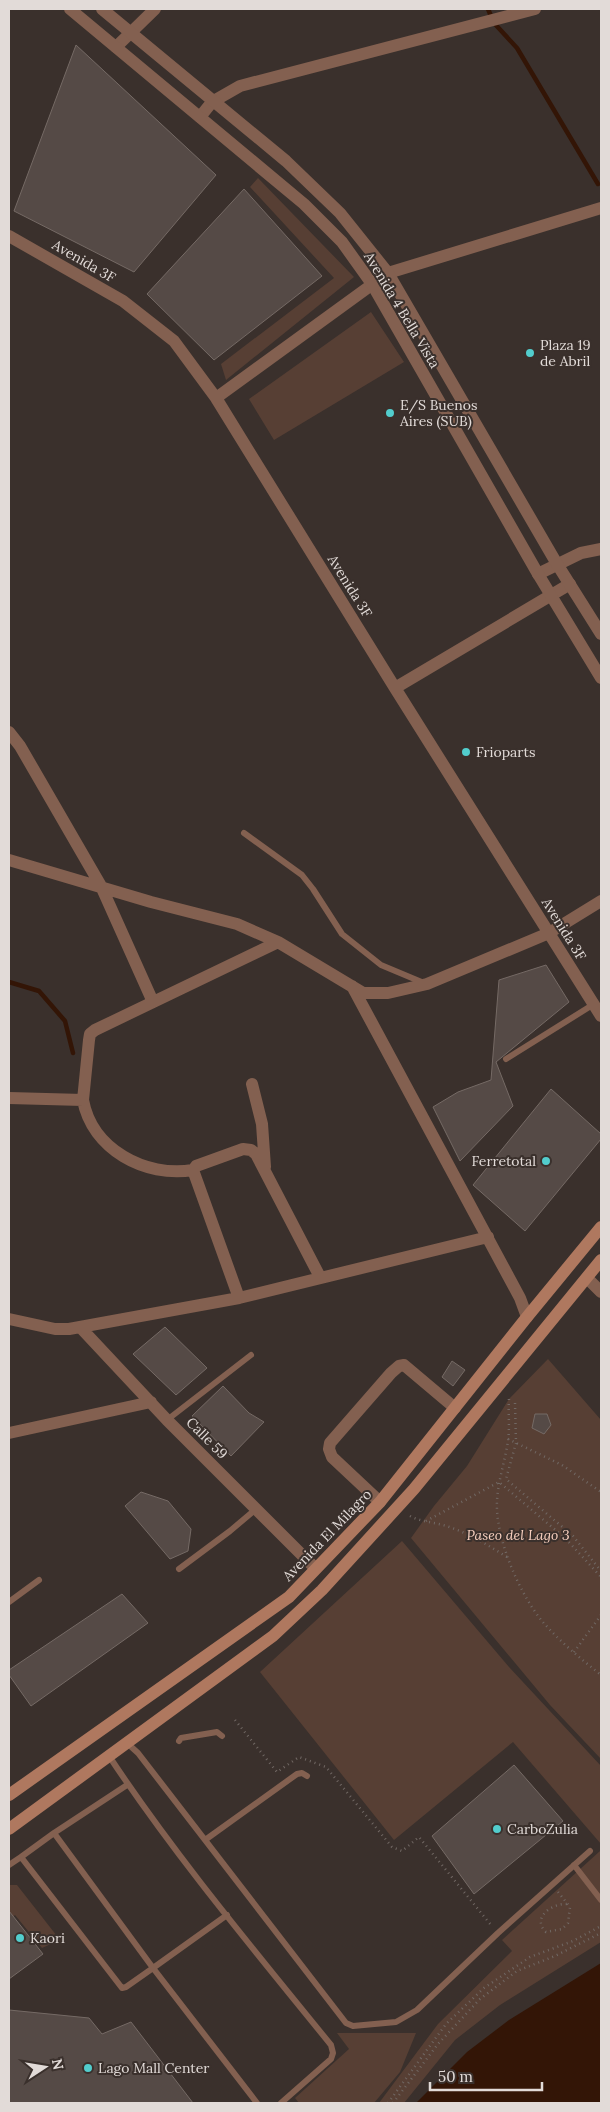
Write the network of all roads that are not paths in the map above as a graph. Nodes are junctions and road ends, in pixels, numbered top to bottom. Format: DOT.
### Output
graph roads {
  1 [pos="70,9"];
  2 [pos="102,9"];
  3 [pos="155,9"];
  4 [pos="535,9"];
  5 [pos="499,13"];
  6 [pos="130,32"];
  7 [pos="116,47"];
  8 [pos="212,102"];
  9 [pos="200,117"];
  10 [pos="601,208"];
  11 [pos="9,236"];
  12 [pos="388,273"];
  13 [pos="372,284"];
  14 [pos="216,398"];
  15 [pos="601,549"];
  16 [pos="557,564"];
  17 [pos="538,574"];
  18 [pos="570,584"];
  19 [pos="550,595"];
  20 [pos="601,634"];
  21 [pos="601,678"];
  22 [pos="395,688"];
  23 [pos="9,732"];
  24 [pos="244,833"];
  25 [pos="9,860"];
  26 [pos="101,886"];
  27 [pos="601,901"];
  28 [pos="549,933"];
  29 [pos="278,942"];
  30 [pos="427,984"];
  31 [pos="352,986"];
  32 [pos="153,1002"];
  33 [pos="594,1004"];
  34 [pos="601,1016"];
  35 [pos="506,1060"];
  36 [pos="252,1084"];
  37 [pos="9,1098"];
  38 [pos="83,1100"];
  39 [pos="193,1170"];
  40 [pos="266,1172"];
  41 [pos="601,1227"];
  42 [pos="488,1238"];
  43 [pos="601,1260"];
  44 [pos="320,1277"];
  45 [pos="587,1278"];
  46 [pos="601,1292"];
  47 [pos="239,1298"];
  48 [pos="527,1317"];
  49 [pos="9,1319"];
  50 [pos="80,1327"];
  51 [pos="251,1355"];
  52 [pos="151,1402"];
  53 [pos="455,1408"];
  54 [pos="167,1420"];
  55 [pos="9,1433"];
  56 [pos="380,1502"];
  57 [pos="256,1509"];
  58 [pos="315,1568"];
  59 [pos="179,1569"];
  60 [pos="39,1580"];
  61 [pos="9,1602"];
  62 [pos="222,1736"];
  63 [pos="179,1741"];
  64 [pos="127,1742"];
  65 [pos="109,1756"];
  66 [pos="306,1776"];
  67 [pos="128,1785"];
  68 [pos="9,1795"];
  69 [pos="9,1829"];
  70 [pos="54,1833"];
  71 [pos="205,1840"];
  72 [pos="590,1851"];
  73 [pos="21,1857"];
  74 [pos="9,1864"];
  75 [pos="574,1865"];
  76 [pos="601,1900"];
  77 [pos="226,1915"];
  78 [pos="153,1968"];
  79 [pos="257,2103"];
  80 [pos="281,2103"];
  1 -- 7 [label="street, Avenida 4 Bella Vista"];
  2 -- 6 [label="street, Avenida 4 Bella Vista"];
  3 -- 6 [label="street"];
  4 -- 5 [label="street"];
  5 -- 8 [label="street"];
  6 -- 7 [label="street"];
  6 -- 8 [label="street, Avenida 4 Bella Vista"];
  7 -- 9 [label="street, Avenida 4 Bella Vista"];
  8 -- 9 [label="street"];
  8 -- 12 [label="street, Avenida 4 Bella Vista"];
  9 -- 13 [label="street, Avenida 4 Bella Vista"];
  10 -- 12 [label="street"];
  11 -- 14 [label="street, Avenida 3F"];
  12 -- 13 [label="street"];
  12 -- 16 [label="street, Avenida 4 Bella Vista"];
  13 -- 14 [label="street"];
  13 -- 17 [label="street, Avenida 4 Bella Vista"];
  14 -- 22 [label="street, Avenida 3F"];
  15 -- 16 [label="street"];
  16 -- 17 [label="street"];
  16 -- 18 [label="street, Avenida 4 Bella Vista"];
  17 -- 19 [label="street, Avenida 4 Bella Vista"];
  18 -- 19 [label="street"];
  18 -- 20 [label="street, Avenida 4 Bella Vista"];
  19 -- 21 [label="street, Avenida 4 Bella Vista"];
  19 -- 22 [label="street"];
  22 -- 28 [label="street, Avenida 3F"];
  23 -- 26 [label="street"];
  24 -- 30 [label="lane"];
  25 -- 26 [label="street"];
  26 -- 29 [label="street"];
  26 -- 32 [label="street"];
  27 -- 28 [label="street"];
  28 -- 30 [label="street"];
  28 -- 33 [label="street, Avenida 3F"];
  29 -- 31 [label="street"];
  29 -- 32 [label="street"];
  30 -- 31 [label="street"];
  31 -- 42 [label="street"];
  32 -- 38 [label="street"];
  33 -- 34 [label="street, Avenida 3F"];
  33 -- 35 [label="lane"];
  36 -- 40 [label="street"];
  37 -- 38 [label="street"];
  38 -- 39 [label="street"];
  39 -- 40 [label="street"];
  39 -- 47 [label="street"];
  40 -- 44 [label="street"];
  41 -- 48 [label="main road, Avenida El Milagro"];
  42 -- 44 [label="street"];
  42 -- 48 [label="street"];
  43 -- 45 [label="main road"];
  44 -- 47 [label="street"];
  45 -- 46 [label="street"];
  45 -- 64 [label="main road"];
  47 -- 50 [label="street"];
  48 -- 53 [label="main road, Avenida El Milagro"];
  49 -- 50 [label="street"];
  50 -- 52 [label="street, Calle 59"];
  51 -- 54 [label="lane"];
  52 -- 54 [label="street, Calle 59"];
  52 -- 55 [label="street"];
  53 -- 56 [label="main road, Avenida El Milagro"];
  53 -- 56 [label="street"];
  54 -- 57 [label="street, Calle 59"];
  56 -- 58 [label="main road, Avenida El Milagro"];
  57 -- 58 [label="street, Calle 59"];
  57 -- 59 [label="lane"];
  58 -- 68 [label="main road, Avenida El Milagro"];
  60 -- 61 [label="lane"];
  62 -- 63 [label="lane"];
  64 -- 65 [label="main road"];
  64 -- 71 [label="lane"];
  65 -- 67 [label="lane"];
  65 -- 69 [label="main road"];
  66 -- 71 [label="lane"];
  67 -- 70 [label="lane"];
  67 -- 77 [label="lane"];
  70 -- 73 [label="lane"];
  70 -- 78 [label="lane"];
  71 -- 75 [label="lane"];
  72 -- 75 [label="lane"];
  73 -- 74 [label="lane"];
  73 -- 78 [label="lane"];
  75 -- 76 [label="lane"];
  77 -- 78 [label="lane"];
  77 -- 80 [label="lane"];
  78 -- 79 [label="lane"];
}
